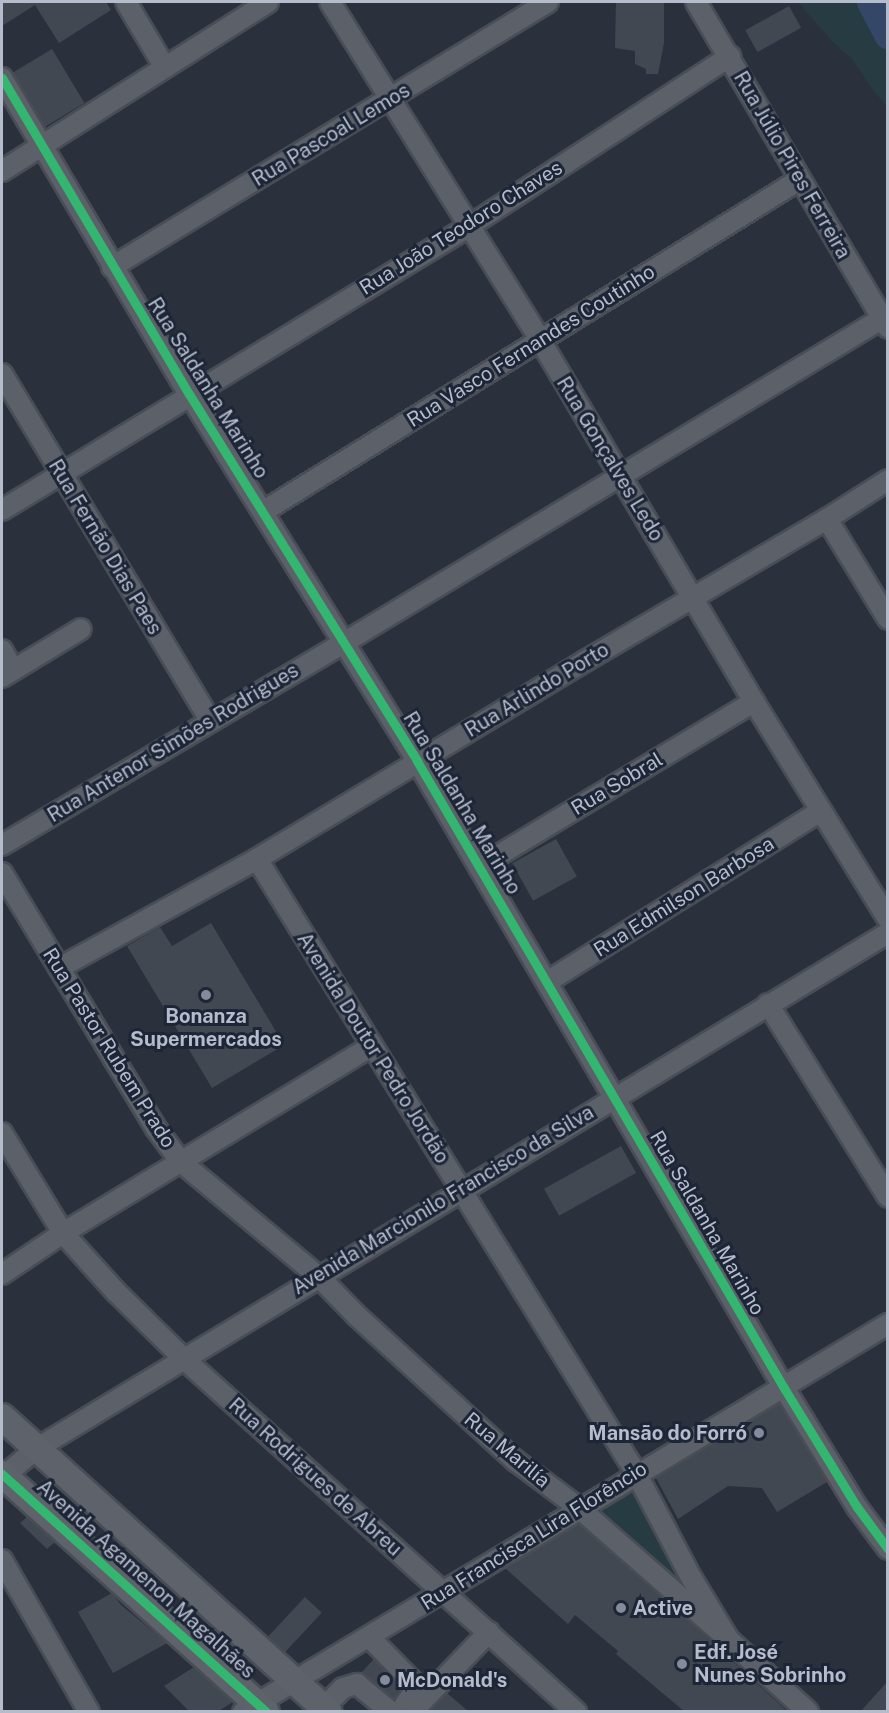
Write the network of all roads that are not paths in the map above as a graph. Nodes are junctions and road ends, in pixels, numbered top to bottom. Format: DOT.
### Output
graph roads {
  1 [pos="126,2"];
  2 [pos="268,2"];
  3 [pos="330,2"];
  4 [pos="548,2"];
  5 [pos="696,2"];
  6 [pos="730,56"];
  7 [pos="164,66"];
  8 [pos="2,78"];
  9 [pos="390,99"];
  10 [pos="40,145"];
  11 [pos="2,171"];
  12 [pos="799,180"];
  13 [pos="468,226"];
  14 [pos="112,267"];
  15 [pos="886,320"];
  16 [pos="540,340"];
  17 [pos="2,374"];
  18 [pos="189,394"];
  19 [pos="62,475"];
  20 [pos="619,476"];
  21 [pos="888,480"];
  22 [pos="2,510"];
  23 [pos="264,511"];
  24 [pos="827,519"];
  25 [pos="693,598"];
  26 [pos="888,619"];
  27 [pos="81,629"];
  28 [pos="345,642"];
  29 [pos="2,650"];
  30 [pos="7,673"];
  31 [pos="754,702"];
  32 [pos="210,720"];
  33 [pos="417,762"];
  34 [pos="821,812"];
  35 [pos="2,844"];
  36 [pos="257,859"];
  37 [pos="479,867"];
  38 [pos="2,873"];
  39 [pos="888,919"];
  40 [pos="888,933"];
  41 [pos="59,968"];
  42 [pos="547,982"];
  43 [pos="768,1004"];
  44 [pos="372,1046"];
  45 [pos="613,1097"];
  46 [pos="2,1133"];
  47 [pos="182,1162"];
  48 [pos="462,1191"];
  49 [pos="888,1197"];
  50 [pos="63,1233"];
  51 [pos="2,1274"];
  52 [pos="318,1276"];
  53 [pos="888,1324"];
  54 [pos="184,1359"];
  55 [pos="784,1388"];
  56 [pos="2,1418"];
  57 [pos="36,1449"];
  58 [pos="636,1473"];
  59 [pos="3,1475"];
  60 [pos="579,1508"];
  61 [pos="888,1549"];
  62 [pos="2,1560"];
  63 [pos="445,1592"];
  64 [pos="489,1632"];
  65 [pos="369,1637"];
  66 [pos="729,1640"];
  67 [pos="295,1679"];
  68 [pos="255,1709"];
  69 [pos="327,1709"];
  70 [pos="89,1712"];
  71 [pos="391,1712"];
  72 [pos="400,1712"];
  73 [pos="412,1712"];
  74 [pos="576,1712"];
  75 [pos="808,1712"];
  1 -- 7 [label="street"];
  2 -- 7 [label="street"];
  3 -- 9 [label="street, Rua Gonçalves Ledo"];
  4 -- 9 [label="street, Rua Pascoal Lemos"];
  5 -- 6 [label="street, Rua Júlio Pires Ferreira"];
  6 -- 12 [label="street, Rua Júlio Pires Ferreira"];
  6 -- 13 [label="street, Rua João Teodoro Chaves"];
  7 -- 10 [label="street"];
  8 -- 10 [label="street, Rua Saldanha Marinho"];
  9 -- 13 [label="street, Rua Gonçalves Ledo"];
  9 -- 14 [label="street, Rua Pascoal Lemos"];
  10 -- 11 [label="street"];
  10 -- 14 [label="street, Rua Saldanha Marinho"];
  12 -- 15 [label="street, Rua Júlio Pires Ferreira"];
  12 -- 16 [label="street, Rua Vasco Fernandes Coutinho"];
  13 -- 16 [label="street, Rua Gonçalves Ledo"];
  13 -- 18 [label="street, Rua João Teodoro Chaves"];
  14 -- 18 [label="street, Rua Saldanha Marinho"];
  15 -- 20 [label="street, Rua Antenor Simões Rodrigues"];
  16 -- 20 [label="street, Rua Gonçalves Ledo"];
  16 -- 23 [label="street, Rua Vasco Fernandes Coutinho"];
  17 -- 19 [label="street, Rua Fernão Dias Paes"];
  18 -- 19 [label="street, Rua João Teodoro Chaves"];
  18 -- 23 [label="street, Rua Saldanha Marinho"];
  19 -- 22 [label="street, Rua João Teodoro Chaves"];
  19 -- 32 [label="street, Rua Fernão Dias Paes"];
  20 -- 25 [label="street, Rua Gonçalves Ledo"];
  20 -- 28 [label="street, Rua Antenor Simões Rodrigues"];
  21 -- 24 [label="street, Rua Arlindo Porto"];
  23 -- 28 [label="street, Rua Saldanha Marinho"];
  24 -- 25 [label="street, Rua Arlindo Porto"];
  24 -- 26 [label="street"];
  25 -- 31 [label="street, Rua Gonçalves Ledo"];
  25 -- 33 [label="street, Rua Arlindo Porto"];
  27 -- 30 [label="street"];
  28 -- 32 [label="street, Rua Antenor Simões Rodrigues"];
  28 -- 33 [label="street, Rua Saldanha Marinho"];
  29 -- 30 [label="street"];
  31 -- 34 [label="street, Rua Gonçalves Ledo"];
  31 -- 37 [label="street, Rua Sobral"];
  32 -- 35 [label="street, Rua Antenor Simões Rodrigues"];
  33 -- 36 [label="street, Rua Arlindo Porto"];
  33 -- 37 [label="street, Rua Saldanha Marinho"];
  34 -- 39 [label="street, Rua Gonçalves Ledo"];
  34 -- 42 [label="street, Rua Edmilson Barbosa"];
  36 -- 41 [label="street, Rua Arlindo Porto"];
  36 -- 44 [label="street, Avenida Doutor Pedro Jordão"];
  37 -- 42 [label="street, Rua Saldanha Marinho"];
  38 -- 41 [label="street, Rua Pastor Rubem Prado"];
  40 -- 43 [label="street, Avenida Marcionilo Francisco da Silva"];
  41 -- 47 [label="street, Rua Pastor Rubem Prado"];
  42 -- 45 [label="street, Rua Saldanha Marinho"];
  43 -- 45 [label="street, Avenida Marcionilo Francisco da Silva"];
  43 -- 49 [label="street"];
  44 -- 47 [label="street"];
  44 -- 48 [label="street, Avenida Doutor Pedro Jordão"];
  45 -- 48 [label="street, Avenida Marcionilo Francisco da Silva"];
  45 -- 55 [label="street, Rua Saldanha Marinho"];
  46 -- 50 [label="street, Rua Rodrigues de Abreu"];
  47 -- 50 [label="street"];
  47 -- 52 [label="street, Rua Pastor Rubem Prado"];
  48 -- 52 [label="street, Avenida Marcionilo Francisco da Silva"];
  48 -- 58 [label="street, Avenida Doutor Pedro Jordão"];
  50 -- 51 [label="street"];
  50 -- 54 [label="street, Rua Rodrigues de Abreu"];
  52 -- 54 [label="street, Avenida Marcionilo Francisco da Silva"];
  52 -- 60 [label="street, Rua Marilía"];
  53 -- 55 [label="street, Rua Francisca Lira Florêncio"];
  54 -- 57 [label="street, Avenida Marcionilo Francisco da Silva"];
  54 -- 63 [label="street, Rua Rodrigues de Abreu"];
  55 -- 58 [label="street, Rua Francisca Lira Florêncio"];
  55 -- 61 [label="street, Rua Saldanha Marinho"];
  56 -- 57 [label="main road, Avenida Agamenon Magalhães"];
  57 -- 59 [label="street, Avenida Marcionilo Francisco da Silva"];
  57 -- 67 [label="main road, Avenida Agamenon Magalhães"];
  58 -- 60 [label="street, Rua Francisca Lira Florêncio"];
  58 -- 66 [label="street, Avenida Doutor Pedro Jordão"];
  59 -- 68 [label="main road, Avenida Agamenon Magalhães"];
  60 -- 63 [label="street, Rua Francisca Lira Florêncio"];
  60 -- 66 [label="street, Rua Marilía"];
  62 -- 70 [label="street"];
  63 -- 64 [label="street, Rua Rodrigues de Abreu"];
  63 -- 65 [label="street, Rua Francisca Lira Florêncio"];
  64 -- 73 [label="street"];
  64 -- 74 [label="street, Rua Rodrigues de Abreu"];
  65 -- 67 [label="street, Rua Francisca Lira Florêncio"];
  65 -- 72 [label="street"];
  66 -- 75 [label="street, Avenida Doutor Pedro Jordão"];
  67 -- 68 [label="street, Rua Francisca Lira Florêncio"];
  67 -- 69 [label="main road, Avenida Agamenon Magalhães"];
  69 -- 71 [label="street"];
}
